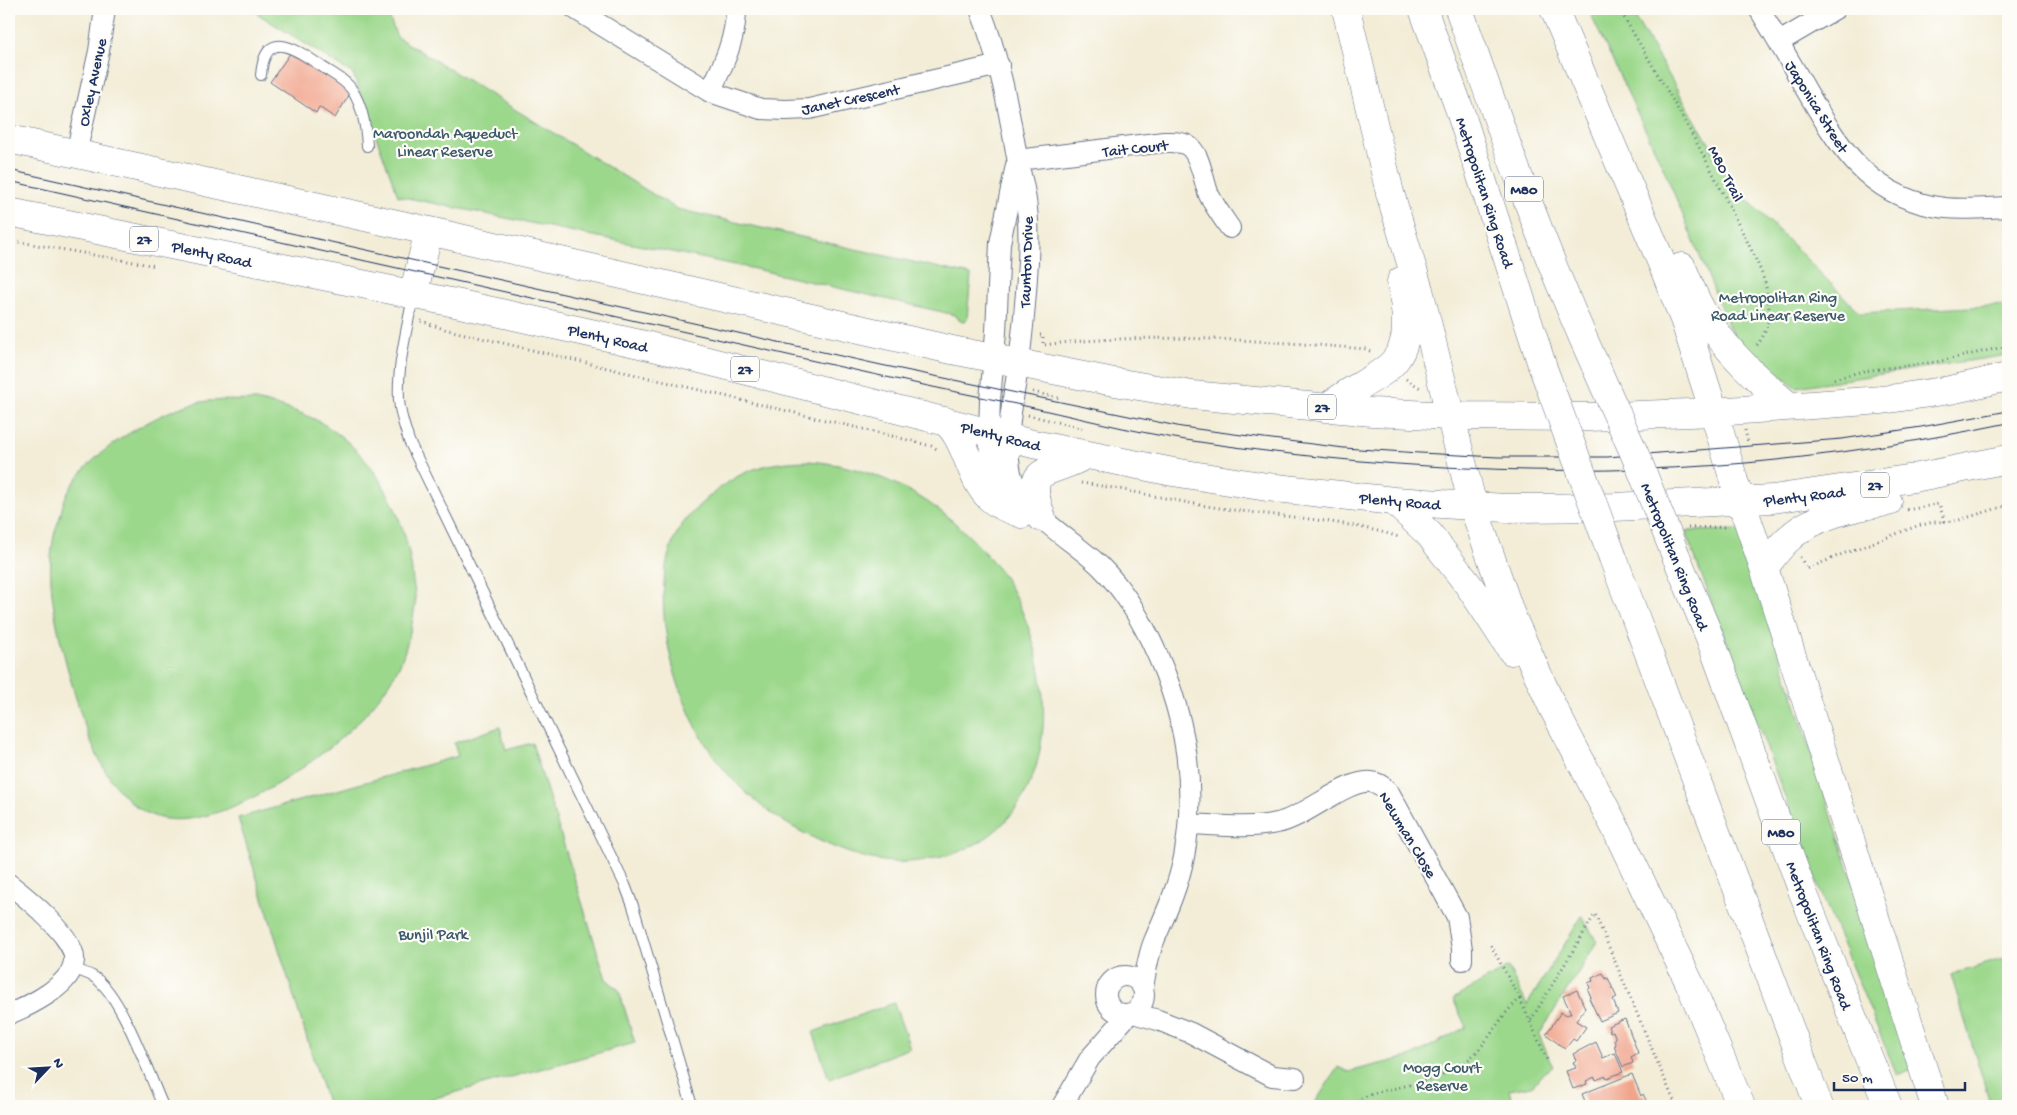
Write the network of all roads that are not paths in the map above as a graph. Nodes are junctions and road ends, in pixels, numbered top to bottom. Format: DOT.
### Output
graph roads {
  1 [pos="105,9"];
  2 [pos="576,9"];
  3 [pos="736,9"];
  4 [pos="980,9"];
  5 [pos="1346,9"];
  6 [pos="1423,9"];
  7 [pos="1459,9"];
  8 [pos="1759,9"];
  9 [pos="1835,9"];
  10 [pos="1559,20"];
  11 [pos="1779,42"];
  12 [pos="999,64"];
  13 [pos="261,75"];
  14 [pos="710,92"];
  15 [pos="9,139"];
  16 [pos="367,146"];
  17 [pos="76,154"];
  18 [pos="1018,160"];
  19 [pos="1390,193"];
  20 [pos="2008,207"];
  21 [pos="9,212"];
  22 [pos="1230,228"];
  23 [pos="429,231"];
  24 [pos="411,306"];
  25 [pos="1006,361"];
  26 [pos="2008,378"];
  27 [pos="1710,400"];
  28 [pos="1447,404"];
  29 [pos="1790,406"];
  30 [pos="1325,408"];
  31 [pos="944,421"];
  32 [pos="999,435"];
  33 [pos="1086,455"];
  34 [pos="2008,459"];
  35 [pos="2008,469"];
  36 [pos="1394,500"];
  37 [pos="1745,513"];
  38 [pos="1032,516"];
  39 [pos="1477,519"];
  40 [pos="1764,568"];
  41 [pos="1189,824"];
  42 [pos="1614,825"];
  43 [pos="9,884"];
  44 [pos="1154,943"];
  45 [pos="1462,960"];
  46 [pos="72,968"];
  47 [pos="1122,976"];
  48 [pos="1144,990"];
  49 [pos="1108,1004"];
  50 [pos="9,1014"];
  51 [pos="1130,1014"];
  52 [pos="1191,1033"];
  53 [pos="1090,1058"];
  54 [pos="1295,1078"];
  55 [pos="163,1106"];
  56 [pos="692,1106"];
  57 [pos="1062,1106"];
  58 [pos="1741,1106"];
  59 [pos="1819,1106"];
  60 [pos="1888,1106"];
  61 [pos="1935,1106"];
  1 -- 17 [label="street, Oxley Avenue"];
  2 -- 14 [label="street, Janet Crescent"];
  3 -- 14 [label="street"];
  4 -- 12 [label="street, Taunton Drive"];
  5 -- 19 [label="highway"];
  6 -- 59 [label="highway, Metropolitan Ring Road / M80, bridge"];
  7 -- 60 [label="highway, Metropolitan Ring Road / M80, bridge"];
  8 -- 11 [label="street, Japonica Street"];
  9 -- 11 [label="street"];
  10 -- 27 [label="highway"];
  10 -- 29 [label="highway"];
  11 -- 20 [label="street, Japonica Street"];
  12 -- 14 [label="street, Janet Crescent"];
  12 -- 18 [label="street, Taunton Drive"];
  13 -- 16 [label="lane"];
  15 -- 17 [label="highway, 27"];
  17 -- 23 [label="highway, 27"];
  18 -- 22 [label="street, Tait Court"];
  18 -- 25 [label="street, Taunton Drive"];
  18 -- 25 [label="street, Taunton Drive"];
  19 -- 28 [label="highway"];
  19 -- 30 [label="highway"];
  21 -- 24 [label="highway, Plenty Road / 27"];
  23 -- 24 [label="highway"];
  23 -- 25 [label="highway, 27"];
  24 -- 31 [label="highway, Plenty Road / 27"];
  24 -- 56 [label="lane"];
  25 -- 30 [label="highway, 27"];
  25 -- 32 [label="street"];
  26 -- 29 [label="highway, 27"];
  27 -- 28 [label="highway, 27"];
  27 -- 29 [label="highway, 27"];
  27 -- 37 [label="highway"];
  28 -- 30 [label="highway, 27"];
  28 -- 39 [label="highway"];
  31 -- 32 [label="highway, Plenty Road / 27"];
  31 -- 38 [label="highway"];
  32 -- 33 [label="highway, Plenty Road / 27"];
  32 -- 38 [label="street"];
  33 -- 36 [label="highway, Plenty Road / 27"];
  33 -- 38 [label="highway"];
  34 -- 37 [label="highway, Plenty Road / 27"];
  35 -- 40 [label="highway"];
  36 -- 39 [label="highway, Plenty Road / 27"];
  36 -- 42 [label="highway"];
  37 -- 39 [label="highway, Plenty Road / 27"];
  37 -- 40 [label="highway"];
  38 -- 41 [label="street"];
  39 -- 42 [label="highway"];
  40 -- 61 [label="highway"];
  41 -- 44 [label="street"];
  41 -- 45 [label="street, Newman Close"];
  42 -- 58 [label="highway"];
  43 -- 46 [label="street"];
  44 -- 47 [label="street"];
  44 -- 48 [label="street"];
  46 -- 50 [label="street"];
  46 -- 55 [label="lane"];
  47 -- 48 [label="street"];
  47 -- 49 [label="street"];
  48 -- 51 [label="street"];
  48 -- 52 [label="street"];
  49 -- 51 [label="street"];
  49 -- 53 [label="street"];
  51 -- 52 [label="street"];
  51 -- 53 [label="street"];
  52 -- 54 [label="street"];
  53 -- 57 [label="street"];
}
